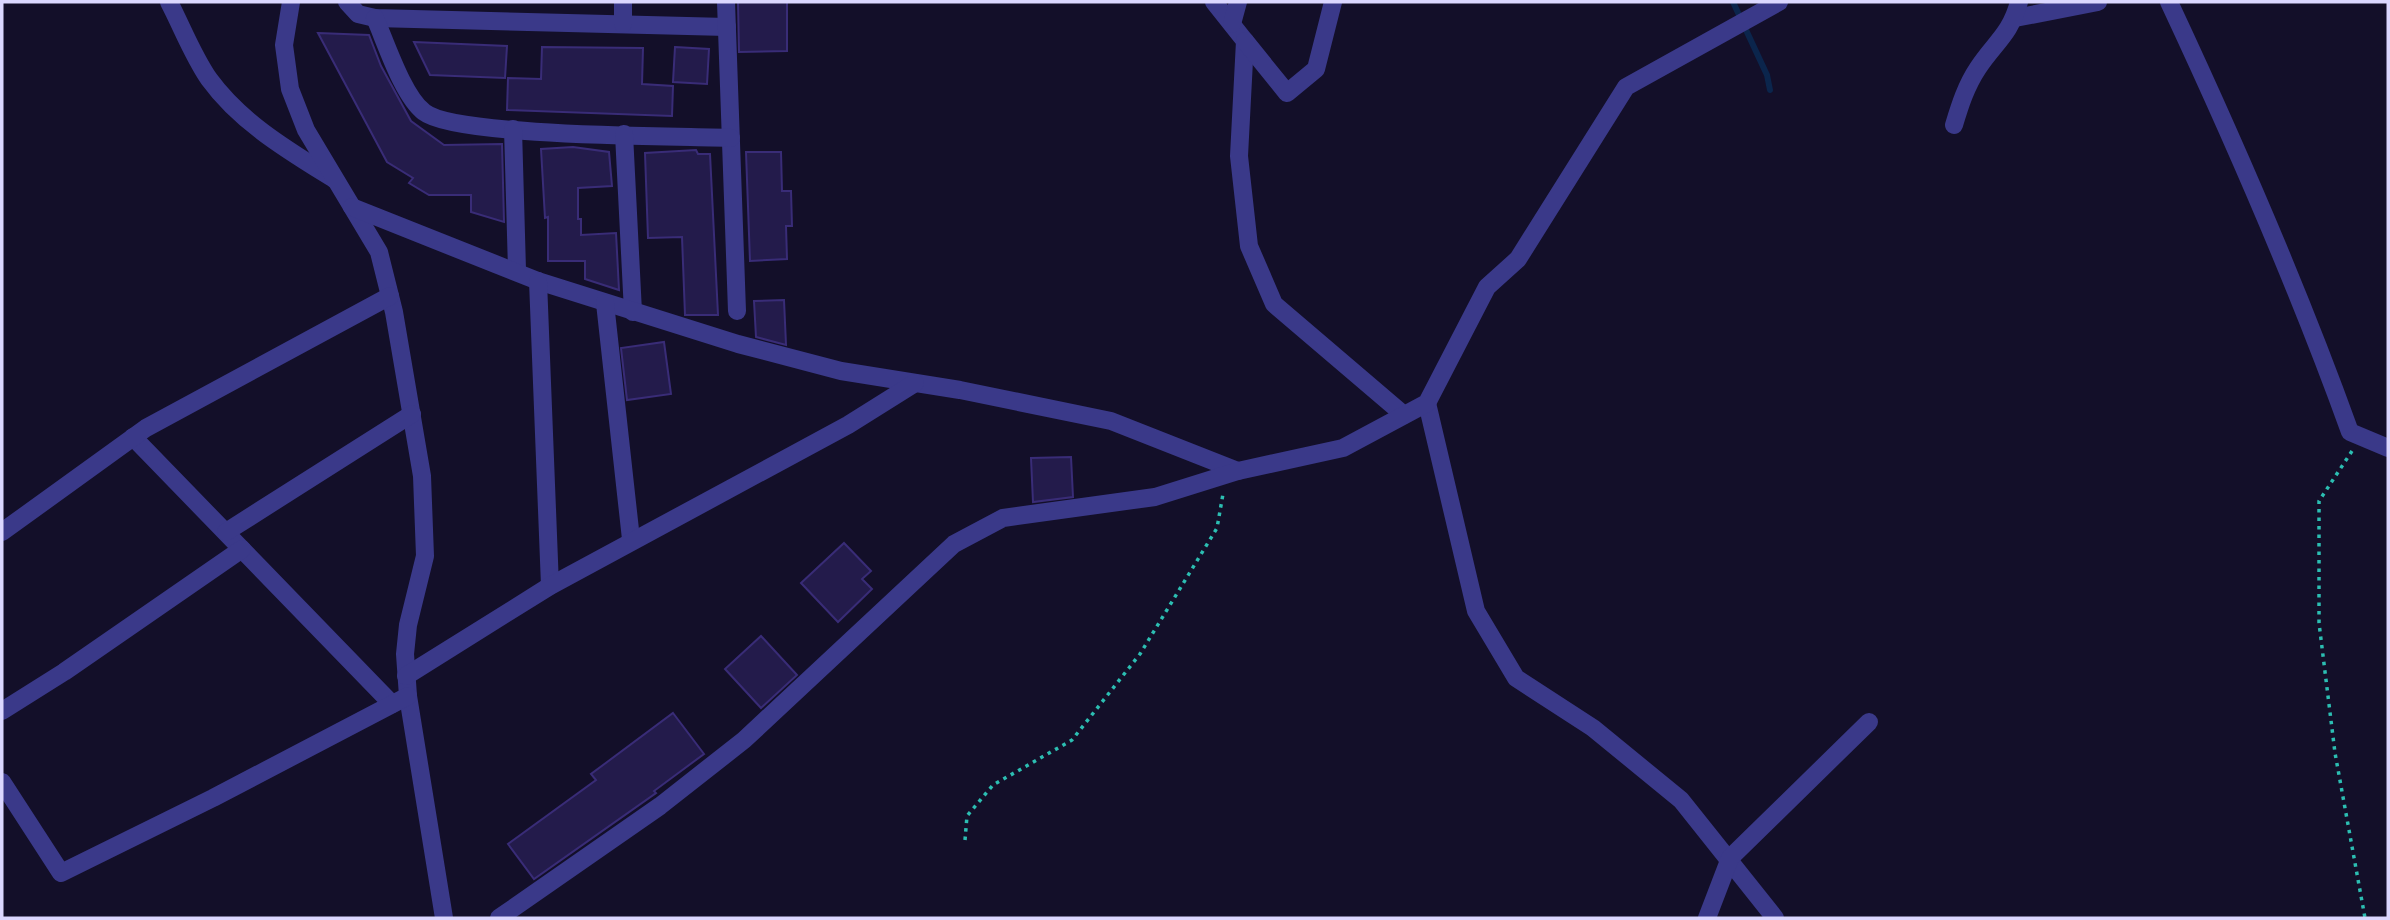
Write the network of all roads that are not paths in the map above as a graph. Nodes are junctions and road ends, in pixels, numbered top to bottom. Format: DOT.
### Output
graph roads {
  1 [pos="169,2"];
  2 [pos="291,2"];
  3 [pos="347,2"];
  4 [pos="623,2"];
  5 [pos="726,2"];
  6 [pos="1214,2"];
  7 [pos="1238,2"];
  8 [pos="1333,2"];
  9 [pos="1779,2"];
  10 [pos="2098,2"];
  11 [pos="2169,2"];
  12 [pos="2017,10"];
  13 [pos="375,18"];
  14 [pos="623,24"];
  15 [pos="1233,24"];
  16 [pos="727,27"];
  17 [pos="1245,41"];
  18 [pos="1954,125"];
  19 [pos="513,129"];
  20 [pos="624,134"];
  21 [pos="731,138"];
  22 [pos="337,181"];
  23 [pos="352,207"];
  24 [pos="517,270"];
  25 [pos="538,281"];
  26 [pos="390,296"];
  27 [pos="606,303"];
  28 [pos="737,310"];
  29 [pos="633,312"];
  30 [pos="915,383"];
  31 [pos="1427,403"];
  32 [pos="412,414"];
  33 [pos="1405,415"];
  34 [pos="133,436"];
  35 [pos="2388,448"];
  36 [pos="1232,473"];
  37 [pos="2,532"];
  38 [pos="226,532"];
  39 [pos="631,539"];
  40 [pos="242,549"];
  41 [pos="550,586"];
  42 [pos="406,676"];
  43 [pos="400,700"];
  44 [pos="2,711"];
  45 [pos="1870,722"];
  46 [pos="2,782"];
  47 [pos="1730,858"];
  48 [pos="444,918"];
  49 [pos="499,918"];
  50 [pos="1707,918"];
  51 [pos="1775,918"];
  1 -- 22 [label="street"];
  2 -- 22 [label="street"];
  3 -- 13 [label="street"];
  4 -- 14 [label="street"];
  5 -- 16 [label="street"];
  6 -- 15 [label="street"];
  7 -- 15 [label="street"];
  8 -- 17 [label="street"];
  9 -- 31 [label="street"];
  10 -- 12 [label="street"];
  11 -- 35 [label="street"];
  12 -- 18 [label="street"];
  13 -- 14 [label="street"];
  13 -- 19 [label="street"];
  14 -- 16 [label="street"];
  15 -- 17 [label="street"];
  16 -- 21 [label="street"];
  17 -- 33 [label="street"];
  19 -- 20 [label="street"];
  19 -- 24 [label="street"];
  20 -- 21 [label="street"];
  20 -- 29 [label="street"];
  21 -- 28 [label="street"];
  22 -- 23 [label="street"];
  23 -- 24 [label="street"];
  23 -- 26 [label="street"];
  24 -- 25 [label="street"];
  25 -- 27 [label="street"];
  25 -- 41 [label="street"];
  26 -- 32 [label="street"];
  26 -- 34 [label="street"];
  27 -- 29 [label="street"];
  27 -- 39 [label="street"];
  29 -- 30 [label="street"];
  30 -- 36 [label="street"];
  30 -- 39 [label="street"];
  31 -- 33 [label="street"];
  31 -- 47 [label="street"];
  32 -- 38 [label="street"];
  32 -- 42 [label="street"];
  33 -- 36 [label="street"];
  34 -- 37 [label="street"];
  34 -- 38 [label="street"];
  36 -- 49 [label="street"];
  38 -- 40 [label="street"];
  39 -- 41 [label="street"];
  40 -- 43 [label="street"];
  40 -- 44 [label="street"];
  41 -- 42 [label="street"];
  42 -- 43 [label="street"];
  43 -- 46 [label="street"];
  43 -- 48 [label="street"];
  45 -- 47 [label="street"];
  47 -- 50 [label="street"];
  47 -- 51 [label="street"];
}
